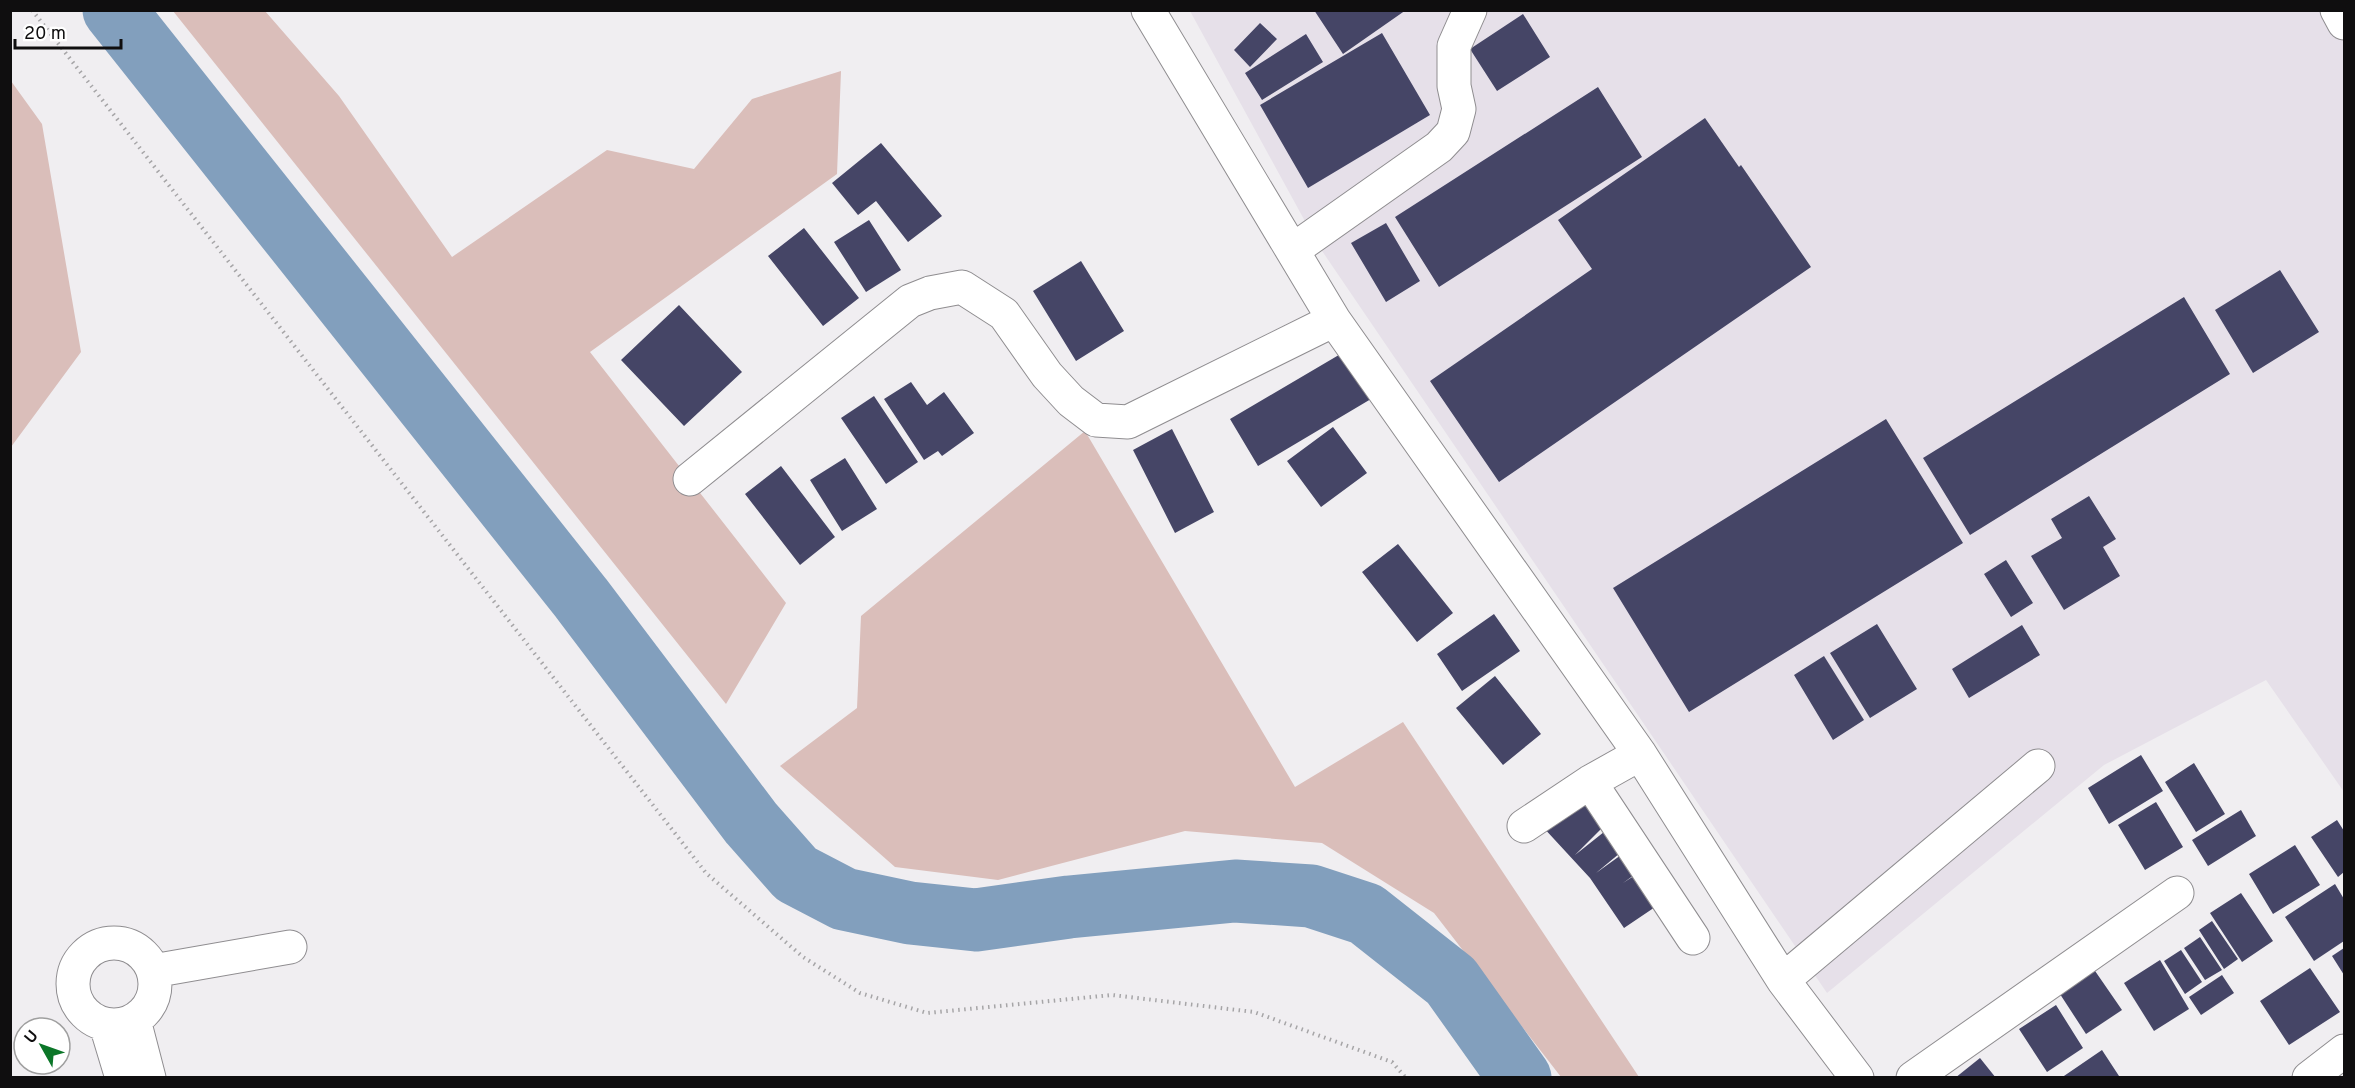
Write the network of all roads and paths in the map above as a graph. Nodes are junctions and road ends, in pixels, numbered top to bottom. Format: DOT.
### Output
graph roads {
  1 [pos="32,10"];
  2 [pos="1148,10"];
  3 [pos="1470,10"];
  4 [pos="2337,10"];
  5 [pos="2344,24"];
  6 [pos="1293,250"];
  7 [pos="1334,320"];
  8 [pos="690,479"];
  9 [pos="1640,754"];
  10 [pos="2038,766"];
  11 [pos="1590,782"];
  12 [pos="1524,826"];
  13 [pos="2178,893"];
  14 [pos="1693,938"];
  15 [pos="290,947"];
  16 [pos="153,971"];
  17 [pos="1783,980"];
  18 [pos="120,1022"];
  19 [pos="2344,1051"];
  20 [pos="122,1077"];
  21 [pos="150,1077"];
  22 [pos="1406,1077"];
  23 [pos="1857,1077"];
  24 [pos="1913,1077"];
  25 [pos="2309,1077"];
  1 -- 22 [label="path"];
  2 -- 6 [label="street"];
  3 -- 6 [label="street"];
  4 -- 5 [label="street"];
  6 -- 7 [label="street"];
  7 -- 8 [label="street"];
  7 -- 9 [label="street"];
  9 -- 11 [label="street"];
  9 -- 17 [label="street"];
  10 -- 17 [label="street"];
  11 -- 12 [label="street"];
  11 -- 14 [label="street"];
  13 -- 24 [label="street"];
  15 -- 16 [label="street"];
  16 -- 18 [label="street"];
  16 -- 18 [label="street"];
  17 -- 23 [label="street"];
  18 -- 20 [label="street"];
  18 -- 21 [label="street"];
  19 -- 25 [label="street"];
}
